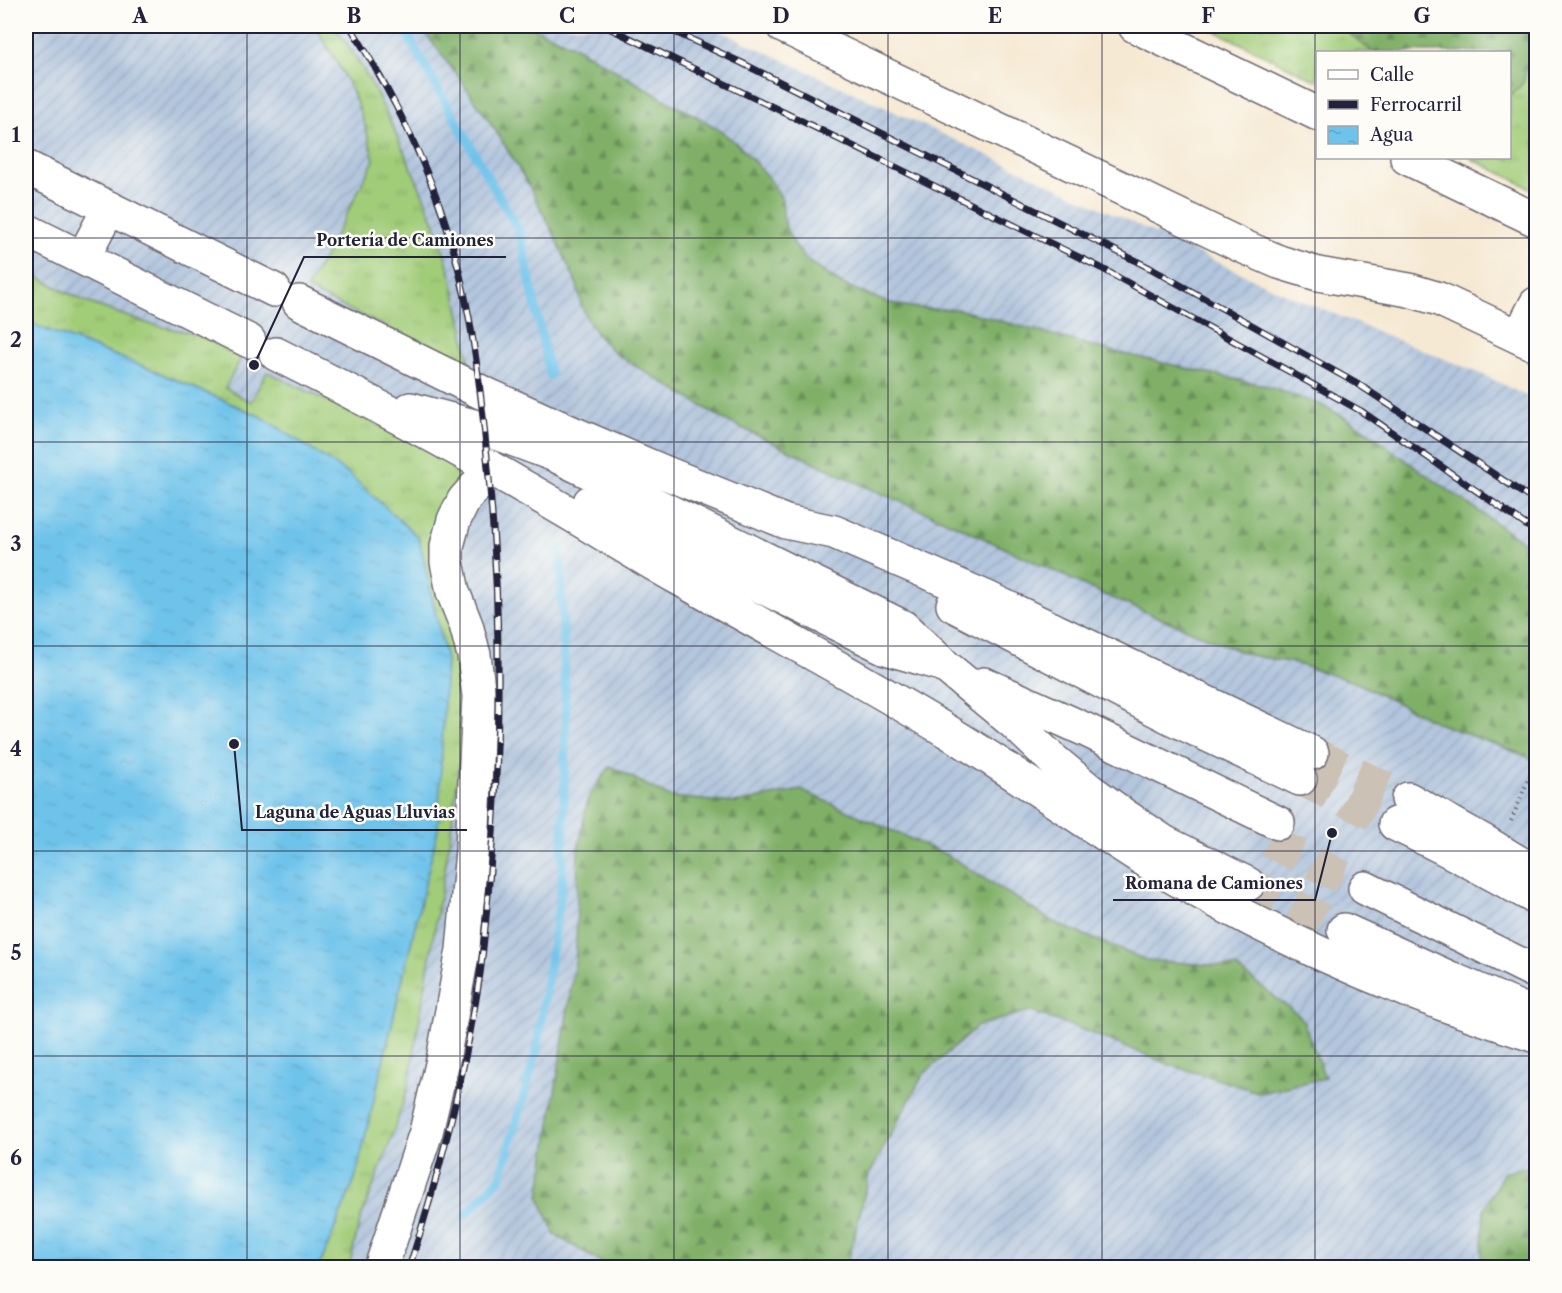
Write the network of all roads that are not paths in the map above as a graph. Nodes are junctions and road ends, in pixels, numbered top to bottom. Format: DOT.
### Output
graph roads {
  1 [pos="783,26"];
  2 [pos="1135,26"];
  3 [pos="1316,114"];
  4 [pos="1409,159"];
  5 [pos="26,167"];
  6 [pos="109,208"];
  7 [pos="1536,220"];
  8 [pos="26,230"];
  9 [pos="83,258"];
  10 [pos="1536,304"];
  11 [pos="1528,341"];
  12 [pos="367,400"];
  13 [pos="488,466"];
  14 [pos="945,666"];
  15 [pos="1306,766"];
  16 [pos="1273,832"];
  17 [pos="1536,873"];
  18 [pos="1248,884"];
  19 [pos="1536,898"];
  20 [pos="1344,930"];
  21 [pos="1536,954"];
  22 [pos="1536,972"];
  23 [pos="1536,1015"];
  24 [pos="1536,1036"];
  25 [pos="381,1268"];
  1 -- 11 [label="lane"];
  2 -- 3 [label="lane"];
  4 -- 7 [label="lane"];
  5 -- 6 [label="lane"];
  6 -- 9 [label="lane"];
  6 -- 15 [label="lane"];
  8 -- 9 [label="lane"];
  9 -- 12 [label="lane"];
  10 -- 11 [label="lane"];
  12 -- 13 [label="lane"];
  12 -- 14 [label="lane"];
  13 -- 24 [label="lane"];
  13 -- 25 [label="lane"];
  14 -- 16 [label="lane"];
  14 -- 18 [label="lane"];
  17 -- 19 [label="lane"];
  20 -- 23 [label="lane"];
  21 -- 22 [label="lane"];
}
